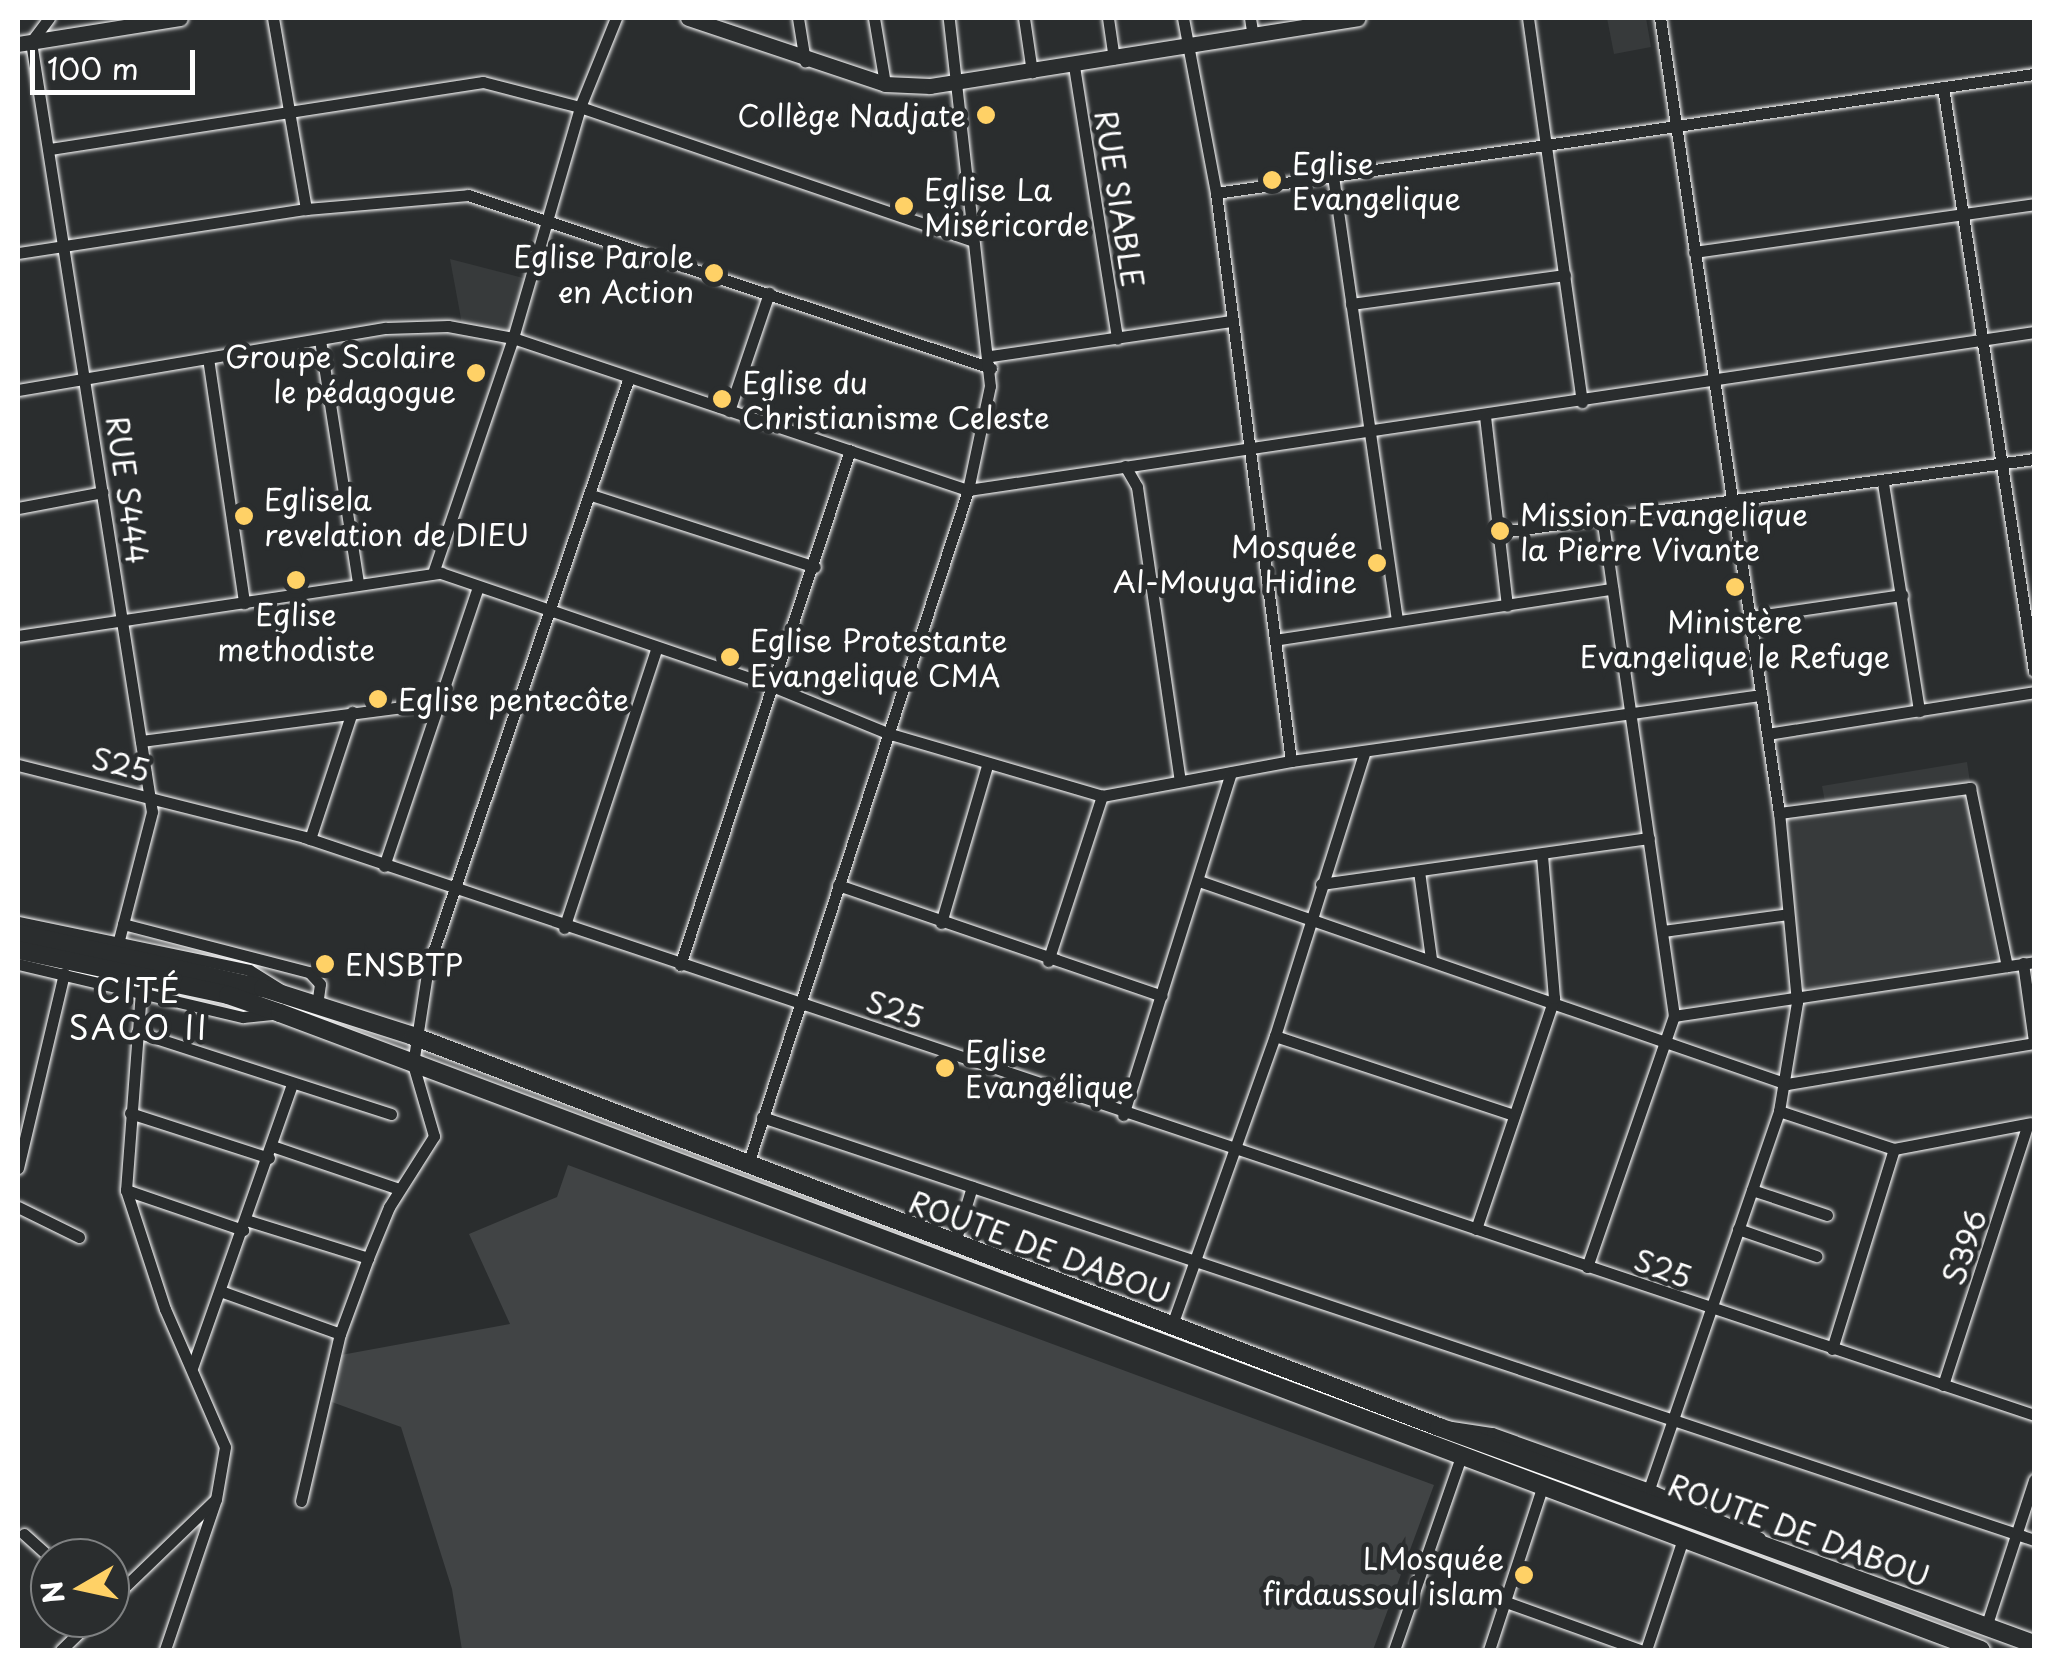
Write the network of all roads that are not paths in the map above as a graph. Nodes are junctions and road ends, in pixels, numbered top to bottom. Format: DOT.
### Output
graph roads {
  1 [pos="49,18"];
  2 [pos="180,18"];
  3 [pos="273,18"];
  4 [pos="616,18"];
  5 [pos="688,18"];
  6 [pos="798,18"];
  7 [pos="874,18"];
  8 [pos="949,18"];
  9 [pos="1024,18"];
  10 [pos="1108,18"];
  11 [pos="1183,18"];
  12 [pos="1250,18"];
  13 [pos="1358,18"];
  14 [pos="1528,18"];
  15 [pos="1660,18"];
  16 [pos="1321,20"];
  17 [pos="725,25"];
  18 [pos="1252,36"];
  19 [pos="24,43"];
  20 [pos="1187,46"];
  21 [pos="1114,59"];
  22 [pos="804,61"];
  23 [pos="1074,66"];
  24 [pos="1032,72"];
  25 [pos="2034,74"];
  26 [pos="952,83"];
  27 [pos="884,84"];
  28 [pos="1943,87"];
  29 [pos="580,108"];
  30 [pos="289,111"];
  31 [pos="1675,128"];
  32 [pos="1548,145"];
  33 [pos="50,149"];
  34 [pos="1332,176"];
  35 [pos="1216,194"];
  36 [pos="2034,204"];
  37 [pos="306,208"];
  38 [pos="1963,214"];
  39 [pos="549,218"];
  40 [pos="970,240"];
  41 [pos="66,244"];
  42 [pos="18,252"];
  43 [pos="1694,252"];
  44 [pos="1565,275"];
  45 [pos="770,293"];
  46 [pos="1351,304"];
  47 [pos="1232,321"];
  48 [pos="2034,332"];
  49 [pos="513,338"];
  50 [pos="320,340"];
  51 [pos="1117,340"];
  52 [pos="1982,340"];
  53 [pos="208,358"];
  54 [pos="991,362"];
  55 [pos="630,378"];
  56 [pos="87,379"];
  57 [pos="1714,381"];
  58 [pos="18,390"];
  59 [pos="1582,402"];
  60 [pos="730,411"];
  61 [pos="1485,416"];
  62 [pos="1369,432"];
  63 [pos="1251,447"];
  64 [pos="850,450"];
  65 [pos="2034,458"];
  66 [pos="2004,463"];
  67 [pos="1125,466"];
  68 [pos="1884,483"];
  69 [pos="968,490"];
  70 [pos="102,492"];
  71 [pos="591,495"];
  72 [pos="1734,504"];
  73 [pos="18,508"];
  74 [pos="1603,522"];
  75 [pos="1502,532"];
  76 [pos="815,567"];
  77 [pos="432,573"];
  78 [pos="2034,576"];
  79 [pos="2020,578"];
  80 [pos="358,584"];
  81 [pos="478,587"];
  82 [pos="1612,589"];
  83 [pos="1902,595"];
  84 [pos="244,603"];
  85 [pos="1507,606"];
  86 [pos="546,612"];
  87 [pos="1751,618"];
  88 [pos="1396,620"];
  89 [pos="120,621"];
  90 [pos="18,636"];
  91 [pos="1280,639"];
  92 [pos="656,650"];
  93 [pos="2034,671"];
  94 [pos="772,686"];
  95 [pos="2034,692"];
  96 [pos="1761,695"];
  97 [pos="442,702"];
  98 [pos="1919,711"];
  99 [pos="352,712"];
  100 [pos="1629,712"];
  101 [pos="887,733"];
  102 [pos="1767,734"];
  103 [pos="141,741"];
  104 [pos="1364,754"];
  105 [pos="1292,761"];
  106 [pos="18,765"];
  107 [pos="988,766"];
  108 [pos="1231,773"];
  109 [pos="1180,780"];
  110 [pos="1102,796"];
  111 [pos="150,797"];
  112 [pos="1778,813"];
  113 [pos="1649,838"];
  114 [pos="310,839"];
  115 [pos="1542,855"];
  116 [pos="384,866"];
  117 [pos="1419,871"];
  118 [pos="1199,882"];
  119 [pos="1321,884"];
  120 [pos="838,885"];
  121 [pos="452,891"];
  122 [pos="1788,914"];
  123 [pos="1312,920"];
  124 [pos="18,922"];
  125 [pos="941,923"];
  126 [pos="124,924"];
  127 [pos="564,928"];
  128 [pos="1663,931"];
  129 [pos="18,933"];
  130 [pos="118,943"];
  131 [pos="18,950"];
  132 [pos="253,955"];
  133 [pos="1430,958"];
  134 [pos="1048,961"];
  135 [pos="2029,962"];
  136 [pos="18,964"];
  137 [pos="680,964"];
  138 [pos="2007,966"];
  139 [pos="248,970"];
  140 [pos="64,973"];
  141 [pos="141,990"];
  142 [pos="1162,996"];
  143 [pos="1554,998"];
  144 [pos="1797,1002"];
  145 [pos="799,1003"];
  146 [pos="285,1004"];
  147 [pos="316,1005"];
  148 [pos="1674,1016"];
  149 [pos="137,1032"];
  150 [pos="413,1036"];
  151 [pos="1275,1036"];
  152 [pos="1663,1042"];
  153 [pos="2034,1042"];
  154 [pos="412,1064"];
  155 [pos="292,1084"];
  156 [pos="1787,1084"];
  157 [pos="1779,1112"];
  158 [pos="130,1113"];
  159 [pos="391,1114"];
  160 [pos="1512,1114"];
  161 [pos="1123,1115"];
  162 [pos="762,1116"];
  163 [pos="2031,1123"];
  164 [pos="1231,1149"];
  165 [pos="1894,1149"];
  166 [pos="271,1152"];
  167 [pos="748,1164"];
  168 [pos="18,1168"];
  169 [pos="972,1187"];
  170 [pos="399,1189"];
  171 [pos="126,1190"];
  172 [pos="1752,1190"];
  173 [pos="18,1207"];
  174 [pos="1827,1215"];
  175 [pos="244,1225"];
  176 [pos="1476,1229"];
  177 [pos="1738,1229"];
  178 [pos="79,1237"];
  179 [pos="954,1246"];
  180 [pos="1816,1256"];
  181 [pos="368,1258"];
  182 [pos="1194,1260"];
  183 [pos="1587,1267"];
  184 [pos="222,1292"];
  185 [pos="1710,1311"];
  186 [pos="1172,1326"];
  187 [pos="340,1334"];
  188 [pos="1832,1349"];
  189 [pos="192,1368"];
  190 [pos="1943,1385"];
  191 [pos="2034,1415"];
  192 [pos="1668,1420"];
  193 [pos="1439,1427"];
  194 [pos="1461,1457"];
  195 [pos="2034,1480"];
  196 [pos="1543,1485"];
  197 [pos="1649,1489"];
  198 [pos="216,1500"];
  199 [pos="301,1501"];
  200 [pos="24,1534"];
  201 [pos="2015,1534"];
  202 [pos="1683,1539"];
  203 [pos="30,1540"];
  204 [pos="2034,1540"];
  205 [pos="1779,1553"];
  206 [pos="130,1582"];
  207 [pos="1506,1602"];
  208 [pos="1986,1627"];
  209 [pos="2034,1644"];
  210 [pos="165,1650"];
  211 [pos="1394,1650"];
  212 [pos="1490,1650"];
  213 [pos="1643,1650"];
  214 [pos="1980,1650"];
  1 -- 19 [label="street"];
  2 -- 19 [label="street"];
  3 -- 30 [label="street"];
  4 -- 29 [label="street"];
  5 -- 17 [label="street"];
  6 -- 22 [label="street"];
  7 -- 27 [label="street"];
  8 -- 26 [label="street"];
  9 -- 24 [label="street"];
  10 -- 21 [label="street"];
  11 -- 20 [label="street"];
  12 -- 18 [label="street"];
  13 -- 16 [label="street"];
  14 -- 32 [label="street"];
  15 -- 31 [label="street"];
  16 -- 18 [label="street"];
  17 -- 22 [label="street"];
  18 -- 20 [label="street"];
  19 -- 33 [label="street, RUE S444"];
  20 -- 21 [label="street"];
  20 -- 35 [label="street"];
  21 -- 23 [label="street"];
  22 -- 27 [label="street"];
  23 -- 24 [label="street"];
  23 -- 51 [label="street, RUE SIABLE"];
  24 -- 26 [label="street"];
  25 -- 28 [label="street"];
  26 -- 27 [label="street"];
  26 -- 40 [label="street"];
  28 -- 31 [label="street"];
  28 -- 38 [label="street"];
  29 -- 30 [label="street"];
  29 -- 39 [label="street"];
  29 -- 40 [label="street"];
  30 -- 33 [label="street"];
  30 -- 37 [label="street"];
  31 -- 32 [label="street"];
  31 -- 43 [label="street"];
  32 -- 34 [label="street"];
  32 -- 44 [label="street"];
  33 -- 41 [label="street, RUE S444"];
  34 -- 35 [label="street"];
  34 -- 46 [label="street"];
  35 -- 47 [label="street"];
  36 -- 38 [label="street"];
  37 -- 39 [label="street"];
  37 -- 41 [label="street"];
  38 -- 43 [label="street"];
  38 -- 52 [label="street"];
  39 -- 45 [label="street"];
  39 -- 49 [label="street"];
  40 -- 54 [label="street"];
  41 -- 42 [label="street"];
  41 -- 56 [label="street, RUE S444"];
  43 -- 57 [label="street"];
  44 -- 46 [label="street"];
  44 -- 59 [label="street"];
  45 -- 54 [label="street"];
  45 -- 60 [label="street"];
  46 -- 62 [label="street"];
  47 -- 51 [label="street"];
  47 -- 63 [label="street"];
  48 -- 52 [label="street"];
  49 -- 50 [label="street"];
  49 -- 55 [label="street"];
  49 -- 77 [label="street"];
  50 -- 53 [label="street"];
  50 -- 80 [label="street"];
  51 -- 54 [label="street"];
  52 -- 57 [label="street"];
  52 -- 66 [label="street"];
  53 -- 56 [label="street"];
  53 -- 84 [label="street"];
  54 -- 69 [label="street"];
  55 -- 60 [label="street"];
  55 -- 71 [label="street"];
  56 -- 58 [label="street"];
  56 -- 70 [label="street, RUE S444"];
  57 -- 59 [label="street"];
  57 -- 72 [label="street"];
  59 -- 61 [label="street"];
  60 -- 64 [label="street"];
  61 -- 62 [label="street"];
  61 -- 75 [label="street"];
  62 -- 63 [label="street"];
  62 -- 88 [label="street"];
  63 -- 67 [label="street"];
  63 -- 91 [label="street"];
  64 -- 69 [label="street"];
  64 -- 76 [label="street"];
  65 -- 66 [label="street"];
  66 -- 68 [label="street"];
  66 -- 79 [label="street"];
  67 -- 69 [label="street"];
  67 -- 109 [label="street"];
  68 -- 72 [label="street"];
  68 -- 83 [label="street"];
  69 -- 101 [label="street"];
  70 -- 73 [label="street"];
  70 -- 89 [label="street, RUE S444"];
  71 -- 76 [label="street"];
  71 -- 86 [label="street"];
  72 -- 74 [label="street"];
  72 -- 87 [label="street"];
  74 -- 75 [label="street"];
  74 -- 82 [label="street"];
  75 -- 85 [label="street"];
  76 -- 94 [label="street"];
  77 -- 80 [label="street"];
  77 -- 81 [label="street"];
  78 -- 79 [label="street"];
  79 -- 93 [label="street"];
  80 -- 84 [label="street"];
  81 -- 86 [label="street"];
  81 -- 97 [label="street"];
  82 -- 85 [label="street"];
  82 -- 100 [label="street"];
  83 -- 87 [label="street"];
  83 -- 98 [label="street"];
  84 -- 89 [label="street"];
  85 -- 88 [label="street"];
  86 -- 92 [label="street"];
  86 -- 121 [label="street"];
  87 -- 96 [label="street"];
  88 -- 91 [label="street"];
  89 -- 90 [label="street"];
  89 -- 103 [label="street, RUE S444"];
  91 -- 105 [label="street"];
  92 -- 94 [label="street"];
  92 -- 127 [label="street"];
  94 -- 101 [label="street"];
  94 -- 137 [label="street"];
  95 -- 98 [label="street"];
  96 -- 100 [label="street"];
  96 -- 102 [label="street"];
  97 -- 99 [label="street"];
  97 -- 116 [label="street"];
  98 -- 102 [label="street"];
  99 -- 103 [label="street"];
  99 -- 114 [label="street"];
  100 -- 104 [label="street"];
  100 -- 113 [label="street"];
  101 -- 107 [label="street"];
  101 -- 120 [label="street"];
  102 -- 112 [label="street"];
  103 -- 111 [label="street, RUE S444"];
  104 -- 105 [label="street"];
  104 -- 119 [label="street"];
  105 -- 108 [label="street"];
  106 -- 111 [label="street, S25"];
  107 -- 110 [label="street"];
  107 -- 125 [label="street"];
  108 -- 109 [label="street"];
  108 -- 118 [label="street"];
  109 -- 110 [label="street"];
  110 -- 134 [label="street"];
  111 -- 114 [label="street, S25"];
  111 -- 126 [label="street, RUE S444"];
  112 -- 122 [label="street"];
  112 -- 138 [label="street"];
  113 -- 115 [label="street"];
  113 -- 128 [label="street"];
  114 -- 116 [label="street, S25"];
  115 -- 117 [label="street"];
  115 -- 143 [label="street"];
  116 -- 121 [label="street, S25"];
  117 -- 119 [label="street"];
  117 -- 133 [label="street"];
  118 -- 123 [label="street"];
  118 -- 142 [label="street"];
  119 -- 123 [label="street"];
  120 -- 125 [label="street"];
  120 -- 145 [label="street"];
  121 -- 127 [label="street, S25"];
  121 -- 150 [label="street"];
  122 -- 128 [label="street"];
  122 -- 144 [label="street"];
  123 -- 133 [label="street"];
  123 -- 151 [label="street"];
  124 -- 130 [label="street"];
  125 -- 134 [label="street"];
  126 -- 130 [label="street, RUE S444"];
  126 -- 132 [label="street"];
  127 -- 137 [label="street, S25"];
  128 -- 148 [label="street"];
  129 -- 146 [label="main road, ROUTE DE DABOU"];
  130 -- 139 [label="street"];
  131 -- 146 [label="main road, ROUTE DE DABOU"];
  132 -- 139 [label="street"];
  132 -- 147 [label="street"];
  133 -- 143 [label="street"];
  134 -- 142 [label="street"];
  135 -- 138 [label="street"];
  135 -- 153 [label="street"];
  136 -- 140 [label="street"];
  137 -- 145 [label="street, S25"];
  138 -- 144 [label="street"];
  139 -- 146 [label="street"];
  140 -- 141 [label="street"];
  140 -- 168 [label="street"];
  141 -- 146 [label="street"];
  141 -- 149 [label="street"];
  142 -- 161 [label="street"];
  143 -- 152 [label="street"];
  143 -- 160 [label="street"];
  144 -- 148 [label="street"];
  144 -- 156 [label="street"];
  145 -- 161 [label="street, S25"];
  145 -- 162 [label="street"];
  146 -- 147 [label="main road, ROUTE DE DABOU"];
  146 -- 154 [label="main road, ROUTE DE DABOU"];
  147 -- 150 [label="main road, ROUTE DE DABOU"];
  148 -- 152 [label="street"];
  149 -- 155 [label="street"];
  149 -- 158 [label="street"];
  150 -- 154 [label="street"];
  150 -- 167 [label="main road, ROUTE DE DABOU"];
  151 -- 160 [label="street"];
  151 -- 164 [label="street"];
  152 -- 156 [label="street"];
  152 -- 183 [label="street"];
  153 -- 156 [label="street"];
  154 -- 170 [label="street"];
  154 -- 194 [label="main road, ROUTE DE DABOU"];
  155 -- 159 [label="street"];
  155 -- 166 [label="street"];
  156 -- 157 [label="street"];
  157 -- 165 [label="street"];
  157 -- 172 [label="street"];
  158 -- 166 [label="street"];
  158 -- 171 [label="street"];
  160 -- 176 [label="street"];
  161 -- 164 [label="street, S25"];
  162 -- 167 [label="street"];
  162 -- 169 [label="street"];
  163 -- 165 [label="street"];
  163 -- 190 [label="street, S396"];
  164 -- 176 [label="street, S25"];
  164 -- 182 [label="street"];
  165 -- 188 [label="street"];
  166 -- 170 [label="street"];
  166 -- 175 [label="street"];
  167 -- 179 [label="main road, ROUTE DE DABOU"];
  169 -- 179 [label="street"];
  169 -- 182 [label="street"];
  170 -- 181 [label="street"];
  171 -- 175 [label="street"];
  171 -- 189 [label="street"];
  172 -- 174 [label="street"];
  172 -- 177 [label="street"];
  173 -- 178 [label="street"];
  175 -- 181 [label="street"];
  175 -- 184 [label="street"];
  176 -- 183 [label="street, S25"];
  177 -- 180 [label="street"];
  177 -- 185 [label="street"];
  179 -- 186 [label="main road, ROUTE DE DABOU"];
  181 -- 187 [label="street"];
  182 -- 186 [label="street"];
  182 -- 192 [label="street"];
  183 -- 185 [label="street, S25"];
  184 -- 187 [label="street"];
  184 -- 189 [label="street"];
  185 -- 188 [label="street, S25"];
  185 -- 192 [label="street"];
  186 -- 193 [label="main road, ROUTE DE DABOU"];
  187 -- 199 [label="street"];
  188 -- 190 [label="street, S25"];
  189 -- 198 [label="street"];
  190 -- 191 [label="street, S25"];
  192 -- 197 [label="street"];
  192 -- 201 [label="street"];
  193 -- 197 [label="street"];
  193 -- 205 [label="main road, ROUTE DE DABOU"];
  194 -- 196 [label="main road, ROUTE DE DABOU"];
  194 -- 211 [label="street"];
  195 -- 201 [label="street"];
  196 -- 202 [label="main road, ROUTE DE DABOU"];
  196 -- 207 [label="street"];
  197 -- 205 [label="street"];
  198 -- 206 [label="street"];
  198 -- 210 [label="street"];
  200 -- 203 [label="street"];
  201 -- 204 [label="street"];
  201 -- 208 [label="street"];
  202 -- 213 [label="street"];
  202 -- 214 [label="main road, ROUTE DE DABOU"];
  205 -- 208 [label="main road, ROUTE DE DABOU"];
  207 -- 212 [label="street"];
  207 -- 213 [label="street"];
  208 -- 209 [label="main road, ROUTE DE DABOU"];
}
